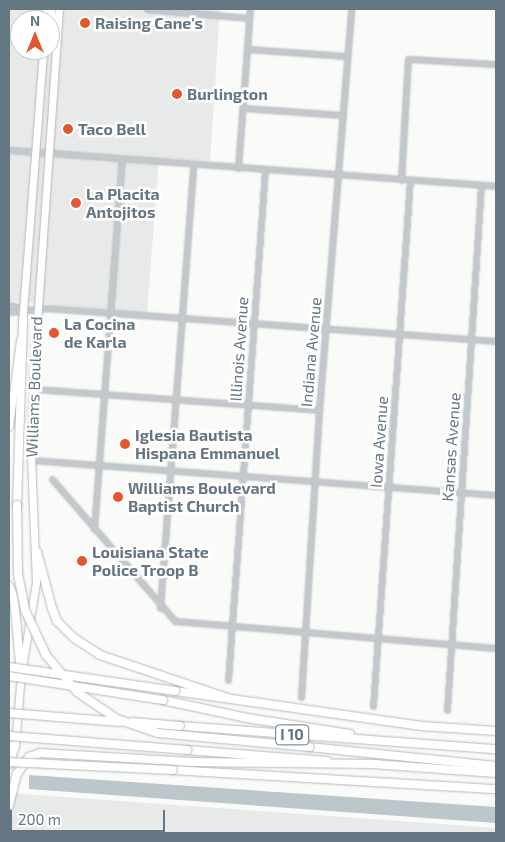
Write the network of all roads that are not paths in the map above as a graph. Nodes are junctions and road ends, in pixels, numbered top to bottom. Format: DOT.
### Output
graph roads {
  1 [pos="146,9"];
  2 [pos="250,9"];
  3 [pos="351,9"];
  4 [pos="250,18"];
  5 [pos="247,49"];
  6 [pos="346,56"];
  7 [pos="42,60"];
  8 [pos="55,60"];
  9 [pos="496,64"];
  10 [pos="242,108"];
  11 [pos="343,114"];
  12 [pos="9,150"];
  13 [pos="36,152"];
  14 [pos="49,153"];
  15 [pos="122,159"];
  16 [pos="193,164"];
  17 [pos="238,168"];
  18 [pos="265,170"];
  19 [pos="338,176"];
  20 [pos="401,180"];
  21 [pos="410,180"];
  22 [pos="481,185"];
  23 [pos="496,186"];
  24 [pos="9,304"];
  25 [pos="24,308"];
  26 [pos="37,308"];
  27 [pos="9,312"];
  28 [pos="111,312"];
  29 [pos="183,318"];
  30 [pos="23,320"];
  31 [pos="253,323"];
  32 [pos="326,328"];
  33 [pos="400,334"];
  34 [pos="471,339"];
  35 [pos="496,341"];
  36 [pos="34,389"];
  37 [pos="106,394"];
  38 [pos="178,399"];
  39 [pos="248,405"];
  40 [pos="319,410"];
  41 [pos="9,426"];
  42 [pos="31,460"];
  43 [pos="100,465"];
  44 [pos="172,470"];
  45 [pos="245,476"];
  46 [pos="52,479"];
  47 [pos="315,481"];
  48 [pos="388,487"];
  49 [pos="461,492"];
  50 [pos="496,494"];
  51 [pos="94,529"];
  52 [pos="37,552"];
  53 [pos="9,586"];
  54 [pos="160,608"];
  55 [pos="232,628"];
  56 [pos="306,634"];
  57 [pos="378,639"];
  58 [pos="450,644"];
  59 [pos="496,648"];
  60 [pos="9,667"];
  61 [pos="22,674"];
  62 [pos="9,676"];
  63 [pos="228,680"];
  64 [pos="301,698"];
  65 [pos="239,703"];
  66 [pos="373,706"];
  67 [pos="447,710"];
  68 [pos="9,714"];
  69 [pos="496,731"];
  70 [pos="9,736"];
  71 [pos="404,742"];
  72 [pos="12,745"];
  73 [pos="496,749"];
  74 [pos="9,763"];
  75 [pos="377,764"];
  76 [pos="496,766"];
  77 [pos="496,773"];
  78 [pos="496,789"];
  79 [pos="9,805"];
  1 -- 4 [label="street"];
  2 -- 4 [label="street"];
  3 -- 6 [label="street, Indiana Avenue"];
  4 -- 5 [label="street"];
  5 -- 6 [label="street"];
  5 -- 10 [label="street"];
  6 -- 11 [label="street, Indiana Avenue"];
  7 -- 13 [label="main road, Williams Boulevard"];
  8 -- 14 [label="main road, Williams Boulevard"];
  9 -- 20 [label="street"];
  10 -- 11 [label="street"];
  10 -- 17 [label="street"];
  11 -- 19 [label="street, Indiana Avenue"];
  12 -- 13 [label="street"];
  13 -- 14 [label="street"];
  13 -- 25 [label="main road, Williams Boulevard"];
  14 -- 15 [label="street"];
  14 -- 26 [label="main road, Williams Boulevard"];
  15 -- 16 [label="street"];
  15 -- 28 [label="street"];
  16 -- 17 [label="street"];
  16 -- 29 [label="street"];
  17 -- 18 [label="street"];
  18 -- 19 [label="street"];
  18 -- 31 [label="street, Illinois Avenue"];
  19 -- 20 [label="street"];
  19 -- 32 [label="street, Indiana Avenue"];
  20 -- 21 [label="street"];
  21 -- 22 [label="street"];
  21 -- 33 [label="street, Iowa Avenue"];
  22 -- 23 [label="street"];
  22 -- 34 [label="street, Kansas Avenue"];
  24 -- 25 [label="street"];
  25 -- 26 [label="street"];
  25 -- 27 [label="street"];
  25 -- 30 [label="main road, Williams Boulevard"];
  26 -- 28 [label="street"];
  26 -- 36 [label="main road, Williams Boulevard"];
  28 -- 29 [label="street"];
  28 -- 37 [label="street"];
  29 -- 31 [label="street"];
  29 -- 38 [label="street"];
  30 -- 41 [label="main road, Williams Boulevard"];
  30 -- 76 [label="highway, bridge"];
  31 -- 32 [label="street"];
  31 -- 39 [label="street, Illinois Avenue"];
  32 -- 33 [label="street"];
  32 -- 40 [label="street, Indiana Avenue"];
  33 -- 34 [label="street"];
  33 -- 48 [label="street, Iowa Avenue"];
  34 -- 35 [label="street"];
  34 -- 49 [label="street, Kansas Avenue"];
  36 -- 37 [label="street"];
  36 -- 42 [label="main road, Williams Boulevard"];
  37 -- 38 [label="street"];
  37 -- 43 [label="street"];
  38 -- 39 [label="street"];
  38 -- 44 [label="street"];
  39 -- 40 [label="street"];
  39 -- 45 [label="street, Illinois Avenue"];
  40 -- 47 [label="street, Indiana Avenue"];
  42 -- 43 [label="street"];
  42 -- 52 [label="main road, Williams Boulevard"];
  43 -- 44 [label="street"];
  43 -- 51 [label="street"];
  44 -- 45 [label="street"];
  44 -- 54 [label="street"];
  45 -- 47 [label="street"];
  45 -- 55 [label="street, Illinois Avenue"];
  46 -- 51 [label="street"];
  47 -- 48 [label="street"];
  47 -- 56 [label="street, Indiana Avenue"];
  48 -- 49 [label="street"];
  48 -- 57 [label="street, Iowa Avenue"];
  49 -- 50 [label="street"];
  49 -- 58 [label="street, Kansas Avenue"];
  51 -- 54 [label="street"];
  52 -- 61 [label="main road, Williams Boulevard"];
  52 -- 65 [label="highway"];
  53 -- 61 [label="highway"];
  54 -- 55 [label="street"];
  55 -- 56 [label="street"];
  55 -- 63 [label="street, Illinois Avenue"];
  56 -- 57 [label="street"];
  56 -- 64 [label="street, Indiana Avenue"];
  57 -- 58 [label="street"];
  57 -- 66 [label="street, Iowa Avenue"];
  58 -- 59 [label="street"];
  58 -- 67 [label="street, Kansas Avenue"];
  60 -- 65 [label="highway, bridge"];
  61 -- 72 [label="main road, Williams Boulevard"];
  62 -- 71 [label="highway, bridge"];
  65 -- 69 [label="highway"];
  68 -- 71 [label="highway, I 10, bridge"];
  70 -- 75 [label="highway, I 10, bridge"];
  71 -- 73 [label="highway, I 10"];
  72 -- 74 [label="main road, Williams Boulevard"];
  74 -- 78 [label="highway, bridge"];
  75 -- 77 [label="highway, I 10"];
  75 -- 79 [label="highway"];
}
